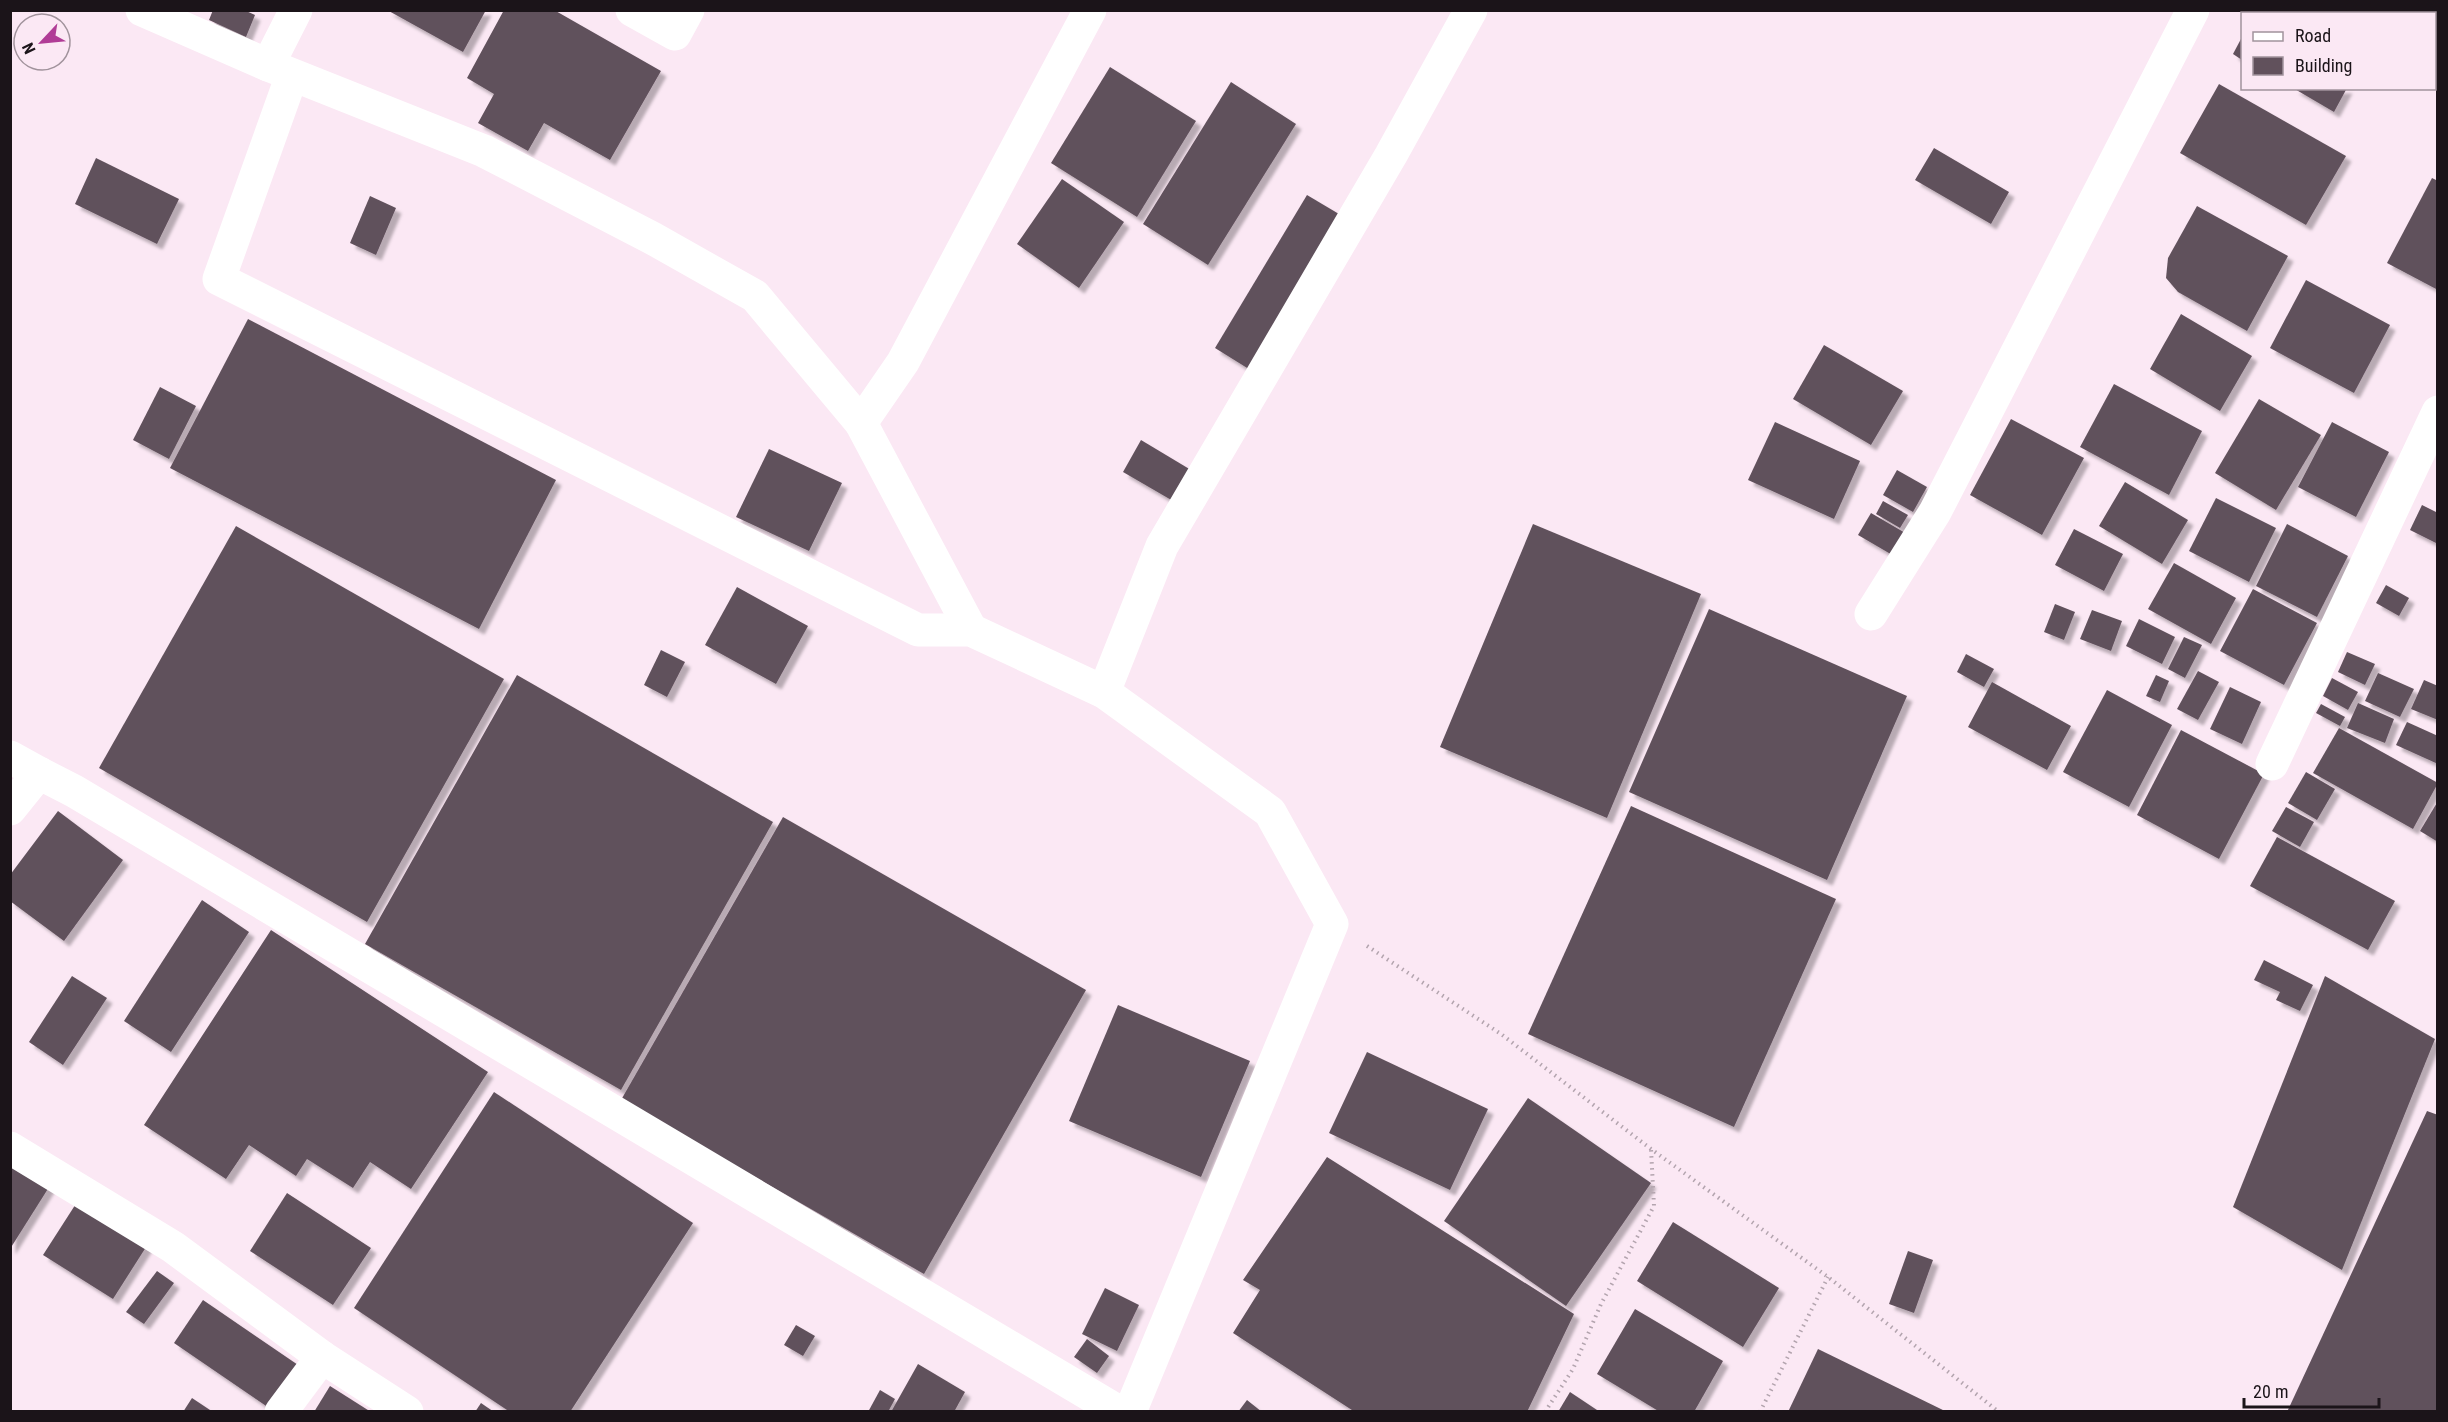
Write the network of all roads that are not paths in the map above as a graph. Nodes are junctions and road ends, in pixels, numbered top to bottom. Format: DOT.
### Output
graph roads {
  1 [pos="142,10"];
  2 [pos="296,10"];
  3 [pos="632,10"];
  4 [pos="688,10"];
  5 [pos="1090,10"];
  6 [pos="1471,10"];
  7 [pos="2193,10"];
  8 [pos="280,70"];
  9 [pos="2438,412"];
  10 [pos="861,423"];
  11 [pos="1871,614"];
  12 [pos="971,630"];
  13 [pos="1104,692"];
  14 [pos="10,757"];
  15 [pos="2272,764"];
  16 [pos="39,773"];
  17 [pos="10,809"];
  18 [pos="10,1148"];
  19 [pos="322,1357"];
  20 [pos="281,1412"];
  21 [pos="407,1412"];
  22 [pos="1119,1412"];
  23 [pos="1130,1412"];
  1 -- 8 [label="street"];
  2 -- 8 [label="street"];
  3 -- 4 [label="street"];
  5 -- 10 [label="street"];
  6 -- 13 [label="street"];
  7 -- 11 [label="street"];
  8 -- 10 [label="street"];
  8 -- 12 [label="street"];
  9 -- 15 [label="street"];
  10 -- 12 [label="street"];
  12 -- 13 [label="street"];
  13 -- 23 [label="street"];
  14 -- 16 [label="street"];
  16 -- 17 [label="street"];
  16 -- 22 [label="street"];
  18 -- 19 [label="street"];
  19 -- 20 [label="street"];
  19 -- 21 [label="street"];
}
